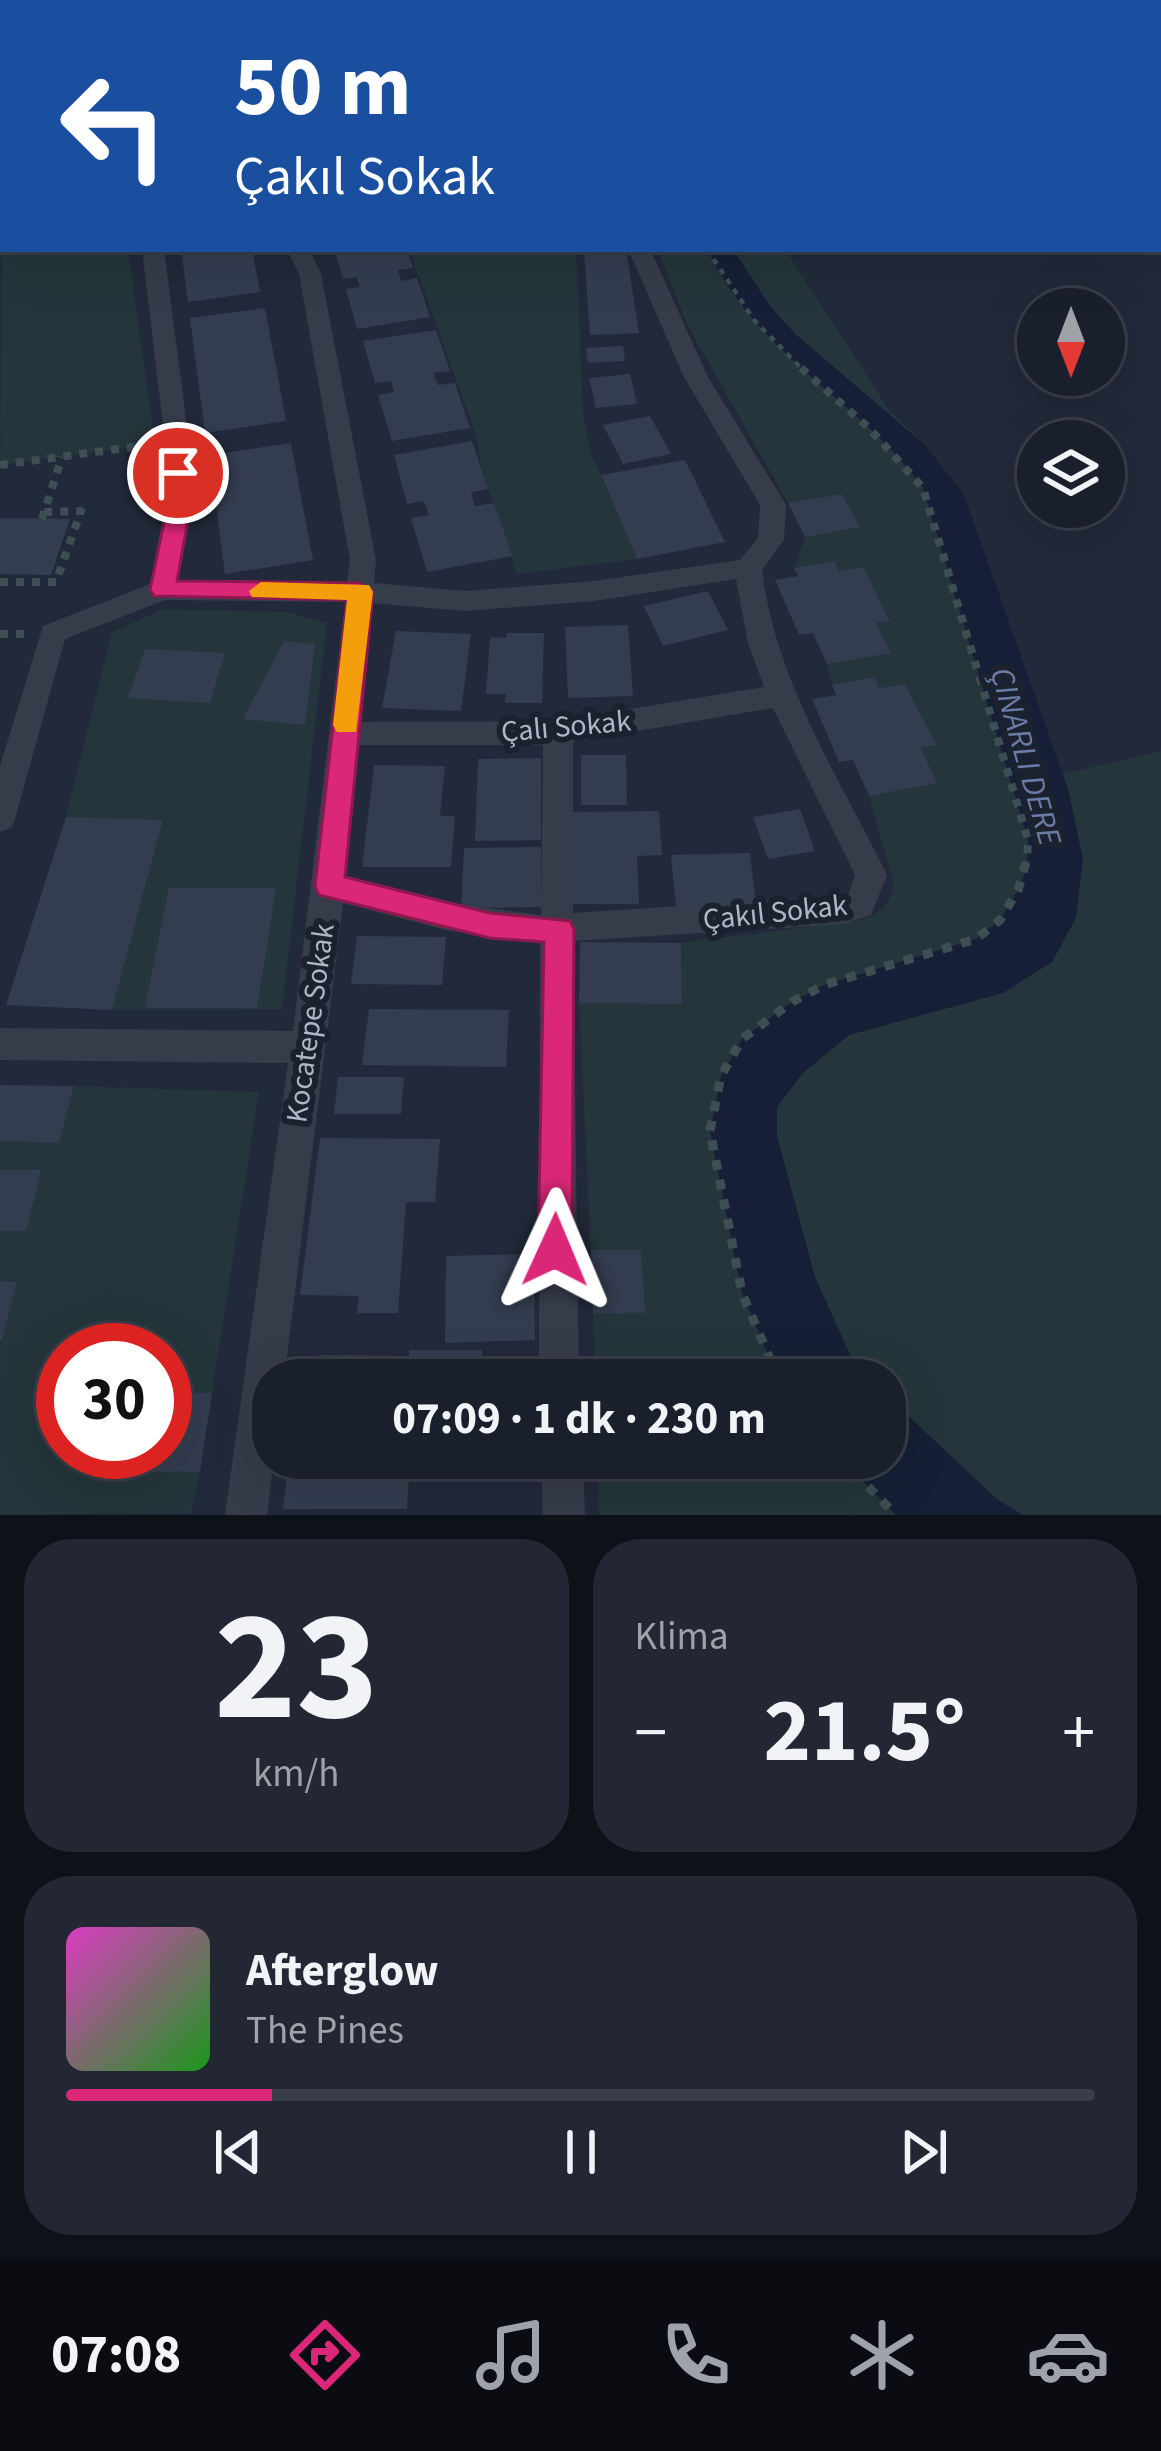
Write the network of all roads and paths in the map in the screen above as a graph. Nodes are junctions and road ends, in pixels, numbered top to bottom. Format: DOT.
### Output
graph roads {
  1 [pos="153,252"];
  2 [pos="299,252"];
  3 [pos="640,252"];
  4 [pos="177,442"];
  5 [pos="62,457"];
  6 [pos="0,465"];
  7 [pos="748,568"];
  8 [pos="0,582"];
  9 [pos="163,590"];
  10 [pos="360,592"];
  11 [pos="784,695"];
  12 [pos="558,733"];
  13 [pos="346,734"];
  14 [pos="0,819"];
  15 [pos="329,886"];
  16 [pos="560,930"];
  17 [pos="0,1044"];
  18 [pos="306,1047"];
  19 [pos="559,1359"];
  20 [pos="563,1479"];
  21 [pos="861,1479"];
  22 [pos="247,1515"];
  23 [pos="564,1515"];
  24 [pos="896,1515"];
  1 -- 4 [label="street"];
  2 -- 10 [label="street, Kocatepe Sokak"];
  3 -- 7 [label="street"];
  4 -- 5 [label="path"];
  4 -- 9 [label="street"];
  5 -- 6 [label="path"];
  5 -- 8 [label="path"];
  7 -- 10 [label="street"];
  7 -- 11 [label="street, Çakıl Sokak"];
  9 -- 10 [label="street"];
  9 -- 14 [label="street"];
  10 -- 13 [label="street, Kocatepe Sokak"];
  11 -- 12 [label="street, Çalı Sokak"];
  11 -- 16 [label="street, Çakıl Sokak"];
  12 -- 13 [label="street, Çalı Sokak"];
  12 -- 16 [label="street"];
  13 -- 15 [label="street, Kocatepe Sokak"];
  15 -- 16 [label="street, Çakıl Sokak"];
  15 -- 18 [label="street, Kocatepe Sokak"];
  16 -- 19 [label="street"];
  17 -- 18 [label="street"];
  18 -- 22 [label="street, Kocatepe Sokak"];
  20 -- 23 [label="street"];
  21 -- 24 [label="path"];
}
